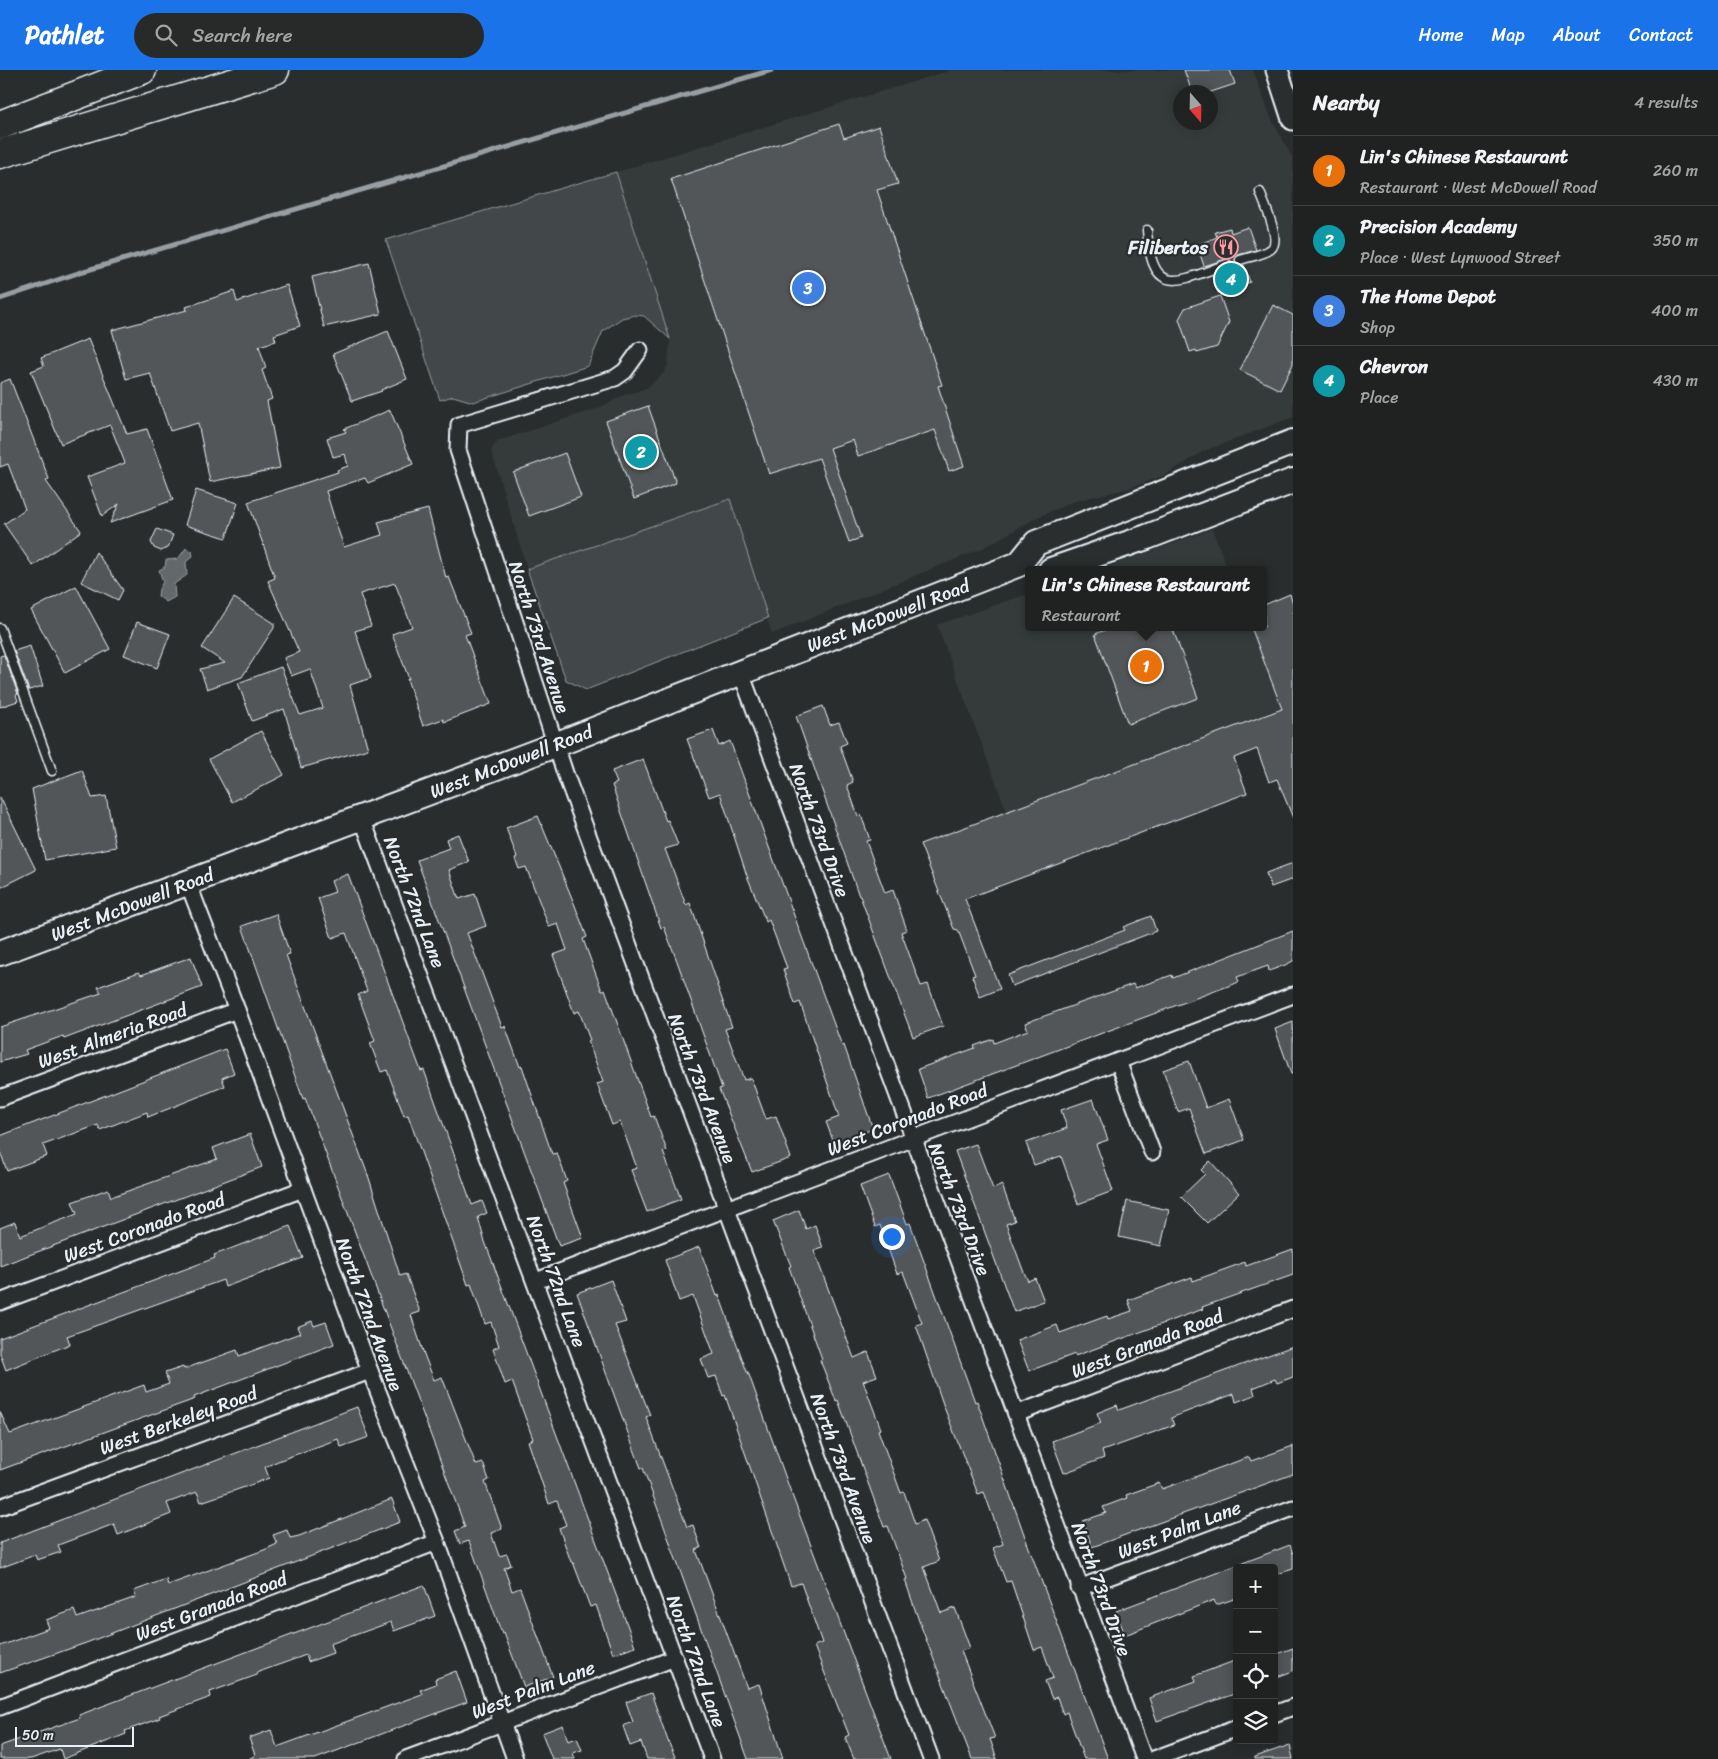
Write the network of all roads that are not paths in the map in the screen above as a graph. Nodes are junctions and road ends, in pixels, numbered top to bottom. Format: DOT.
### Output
graph roads {
  1 [pos="142,70"];
  2 [pos="275,70"];
  3 [pos="1277,70"];
  4 [pos="1293,119"];
  5 [pos="0,125"];
  6 [pos="0,154"];
  7 [pos="1260,192"];
  8 [pos="1147,230"];
  9 [pos="1240,260"];
  10 [pos="1227,264"];
  11 [pos="640,350"];
  12 [pos="1293,442"];
  13 [pos="1293,481"];
  14 [pos="1030,566"];
  15 [pos="1063,566"];
  16 [pos="1025,569"];
  17 [pos="0,628"];
  18 [pos="741,673"];
  19 [pos="555,745"];
  20 [pos="52,771"];
  21 [pos="362,818"];
  22 [pos="188,883"];
  23 [pos="0,954"];
  24 [pos="1293,995"];
  25 [pos="237,1010"];
  26 [pos="1118,1061"];
  27 [pos="0,1098"];
  28 [pos="912,1139"];
  29 [pos="1152,1152"];
  30 [pos="303,1189"];
  31 [pos="728,1208"];
  32 [pos="536,1281"];
  33 [pos="0,1302"];
  34 [pos="1293,1309"];
  35 [pos="370,1371"];
  36 [pos="1016,1414"];
  37 [pos="0,1507"];
  38 [pos="1293,1508"];
  39 [pos="437,1542"];
  40 [pos="1080,1588"];
  41 [pos="675,1658"];
  42 [pos="0,1707"];
  43 [pos="1293,1707"];
  44 [pos="1278,1713"];
  45 [pos="502,1722"];
  46 [pos="1233,1729"];
  47 [pos="406,1759"];
  48 [pos="515,1759"];
  49 [pos="712,1759"];
  50 [pos="931,1759"];
  51 [pos="1144,1759"];
  52 [pos="1154,1759"];
  1 -- 5 [label="highway"];
  2 -- 6 [label="highway"];
  3 -- 4 [label="main road"];
  7 -- 9 [label="lane"];
  8 -- 10 [label="lane"];
  11 -- 19 [label="street, North 73rd Avenue"];
  12 -- 14 [label="main road, West McDowell Road"];
  13 -- 15 [label="main road"];
  16 -- 18 [label="main road, West McDowell Road"];
  17 -- 20 [label="lane"];
  18 -- 19 [label="main road, West McDowell Road"];
  18 -- 28 [label="street, North 73rd Drive"];
  19 -- 21 [label="main road, West McDowell Road"];
  19 -- 31 [label="street, North 73rd Avenue"];
  21 -- 22 [label="main road, West McDowell Road"];
  21 -- 32 [label="street, North 72nd Lane"];
  22 -- 23 [label="main road, West McDowell Road"];
  22 -- 25 [label="street, North 72nd Avenue"];
  24 -- 26 [label="street, West Coronado Road"];
  25 -- 27 [label="street, West Almeria Road"];
  25 -- 30 [label="street, North 72nd Avenue"];
  26 -- 28 [label="street, West Coronado Road"];
  26 -- 29 [label="street"];
  28 -- 31 [label="street, West Coronado Road"];
  28 -- 36 [label="street, North 73rd Drive"];
  30 -- 33 [label="street, West Coronado Road"];
  30 -- 35 [label="street, North 72nd Avenue"];
  31 -- 32 [label="street, West Coronado Road"];
  31 -- 50 [label="street, North 73rd Avenue"];
  32 -- 41 [label="street, North 72nd Lane"];
  34 -- 36 [label="street, West Granada Road"];
  35 -- 37 [label="street, West Berkeley Road"];
  35 -- 39 [label="street, North 72nd Avenue"];
  36 -- 40 [label="street, North 73rd Drive"];
  38 -- 40 [label="street, West Palm Lane"];
  39 -- 42 [label="street, West Granada Road"];
  39 -- 45 [label="street, North 72nd Avenue"];
  40 -- 51 [label="street, North 73rd Drive"];
  41 -- 45 [label="street, West Palm Lane"];
  41 -- 49 [label="street, North 72nd Lane"];
  43 -- 44 [label="street"];
  45 -- 47 [label="street, West Palm Lane"];
  45 -- 48 [label="street, North 72nd Avenue"];
  46 -- 52 [label="street"];
}
